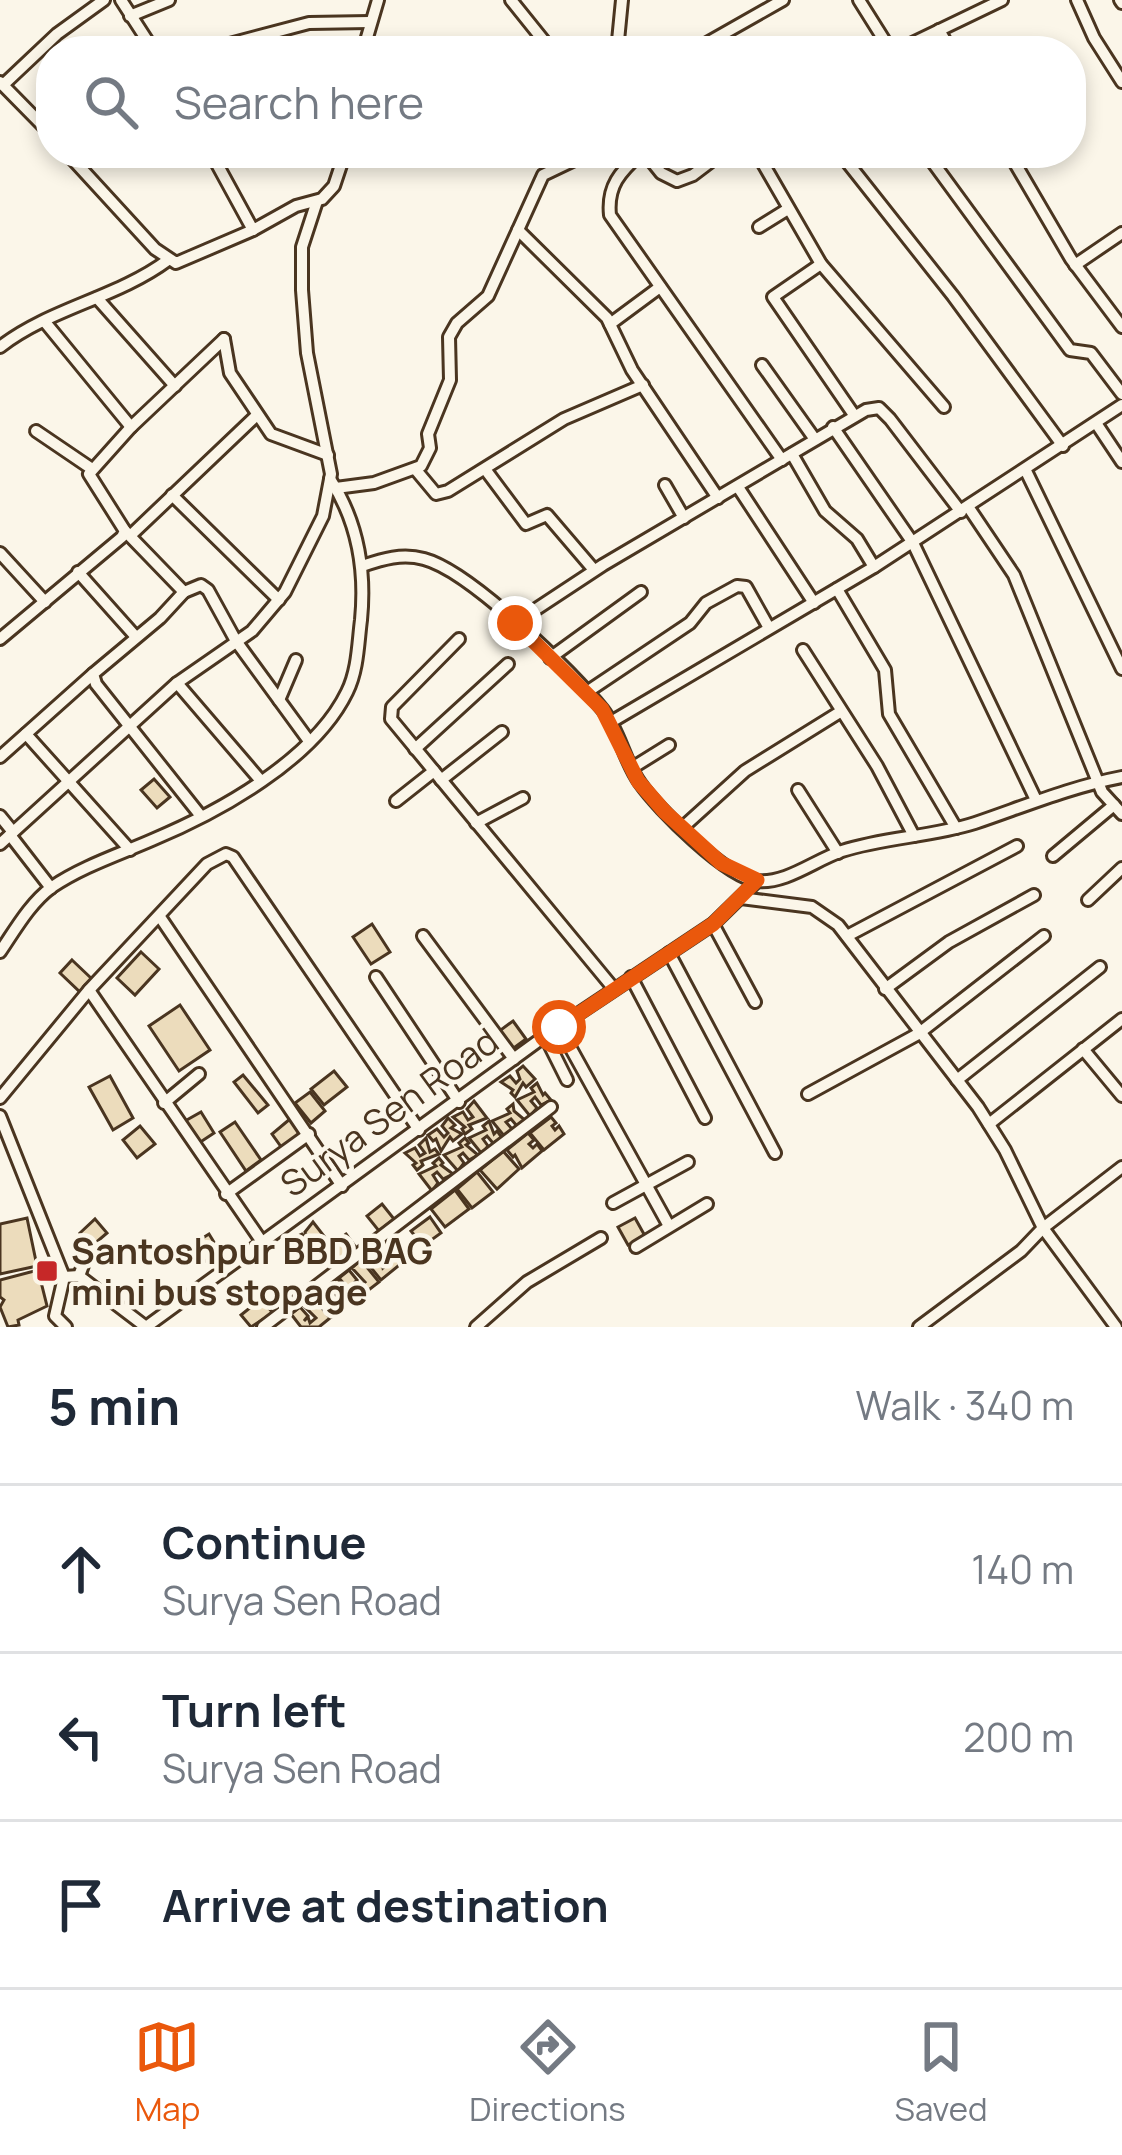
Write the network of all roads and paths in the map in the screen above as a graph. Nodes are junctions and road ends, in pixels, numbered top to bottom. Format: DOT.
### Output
graph roads {
  1 [pos="104,0"];
  2 [pos="121,0"];
  3 [pos="170,0"];
  4 [pos="377,0"];
  5 [pos="511,0"];
  6 [pos="622,0"];
  7 [pos="783,0"];
  8 [pos="859,0"];
  9 [pos="1002,0"];
  10 [pos="1077,0"];
  11 [pos="130,16"];
  12 [pos="370,22"];
  13 [pos="939,30"];
  14 [pos="54,36"];
  15 [pos="144,36"];
  16 [pos="260,36"];
  17 [pos="367,36"];
  18 [pos="540,36"];
  19 [pos="618,36"];
  20 [pos="719,36"];
  21 [pos="884,36"];
  22 [pos="926,36"];
  23 [pos="942,36"];
  24 [pos="36,52"];
  25 [pos="1122,82"];
  26 [pos="1,84"];
  27 [pos="16,96"];
  28 [pos="0,101"];
  29 [pos="36,118"];
  30 [pos="81,168"];
  31 [pos="219,168"];
  32 [pos="340,168"];
  33 [pos="558,168"];
  34 [pos="627,168"];
  35 [pos="656,168"];
  36 [pos="702,168"];
  37 [pos="765,168"];
  38 [pos="852,168"];
  39 [pos="937,168"];
  40 [pos="1018,168"];
  41 [pos="316,201"];
  42 [pos="788,209"];
  43 [pos="760,227"];
  44 [pos="254,230"];
  45 [pos="518,230"];
  46 [pos="1122,233"];
  47 [pos="168,260"];
  48 [pos="821,264"];
  49 [pos="1075,265"];
  50 [pos="660,286"];
  51 [pos="98,298"];
  52 [pos="45,322"];
  53 [pos="610,324"];
  54 [pos="1122,326"];
  55 [pos="0,347"];
  56 [pos="762,365"];
  57 [pos="176,386"];
  58 [pos="643,386"];
  59 [pos="1122,394"];
  60 [pos="1122,405"];
  61 [pos="944,407"];
  62 [pos="257,415"];
  63 [pos="854,415"];
  64 [pos="1096,423"];
  65 [pos="131,427"];
  66 [pos="833,427"];
  67 [pos="36,430"];
  68 [pos="814,438"];
  69 [pos="1064,446"];
  70 [pos="328,455"];
  71 [pos="787,457"];
  72 [pos="1122,462"];
  73 [pos="92,469"];
  74 [pos="485,469"];
  75 [pos="416,470"];
  76 [pos="1026,471"];
  77 [pos="333,483"];
  78 [pos="665,485"];
  79 [pos="738,487"];
  80 [pos="172,495"];
  81 [pos="718,498"];
  82 [pos="965,510"];
  83 [pos="683,518"];
  84 [pos="128,533"];
  85 [pos="913,543"];
  86 [pos="0,554"];
  87 [pos="362,566"];
  88 [pos="874,567"];
  89 [pos="594,570"];
  90 [pos="78,572"];
  91 [pos="837,590"];
  92 [pos="184,592"];
  93 [pos="641,592"];
  94 [pos="279,600"];
  95 [pos="45,602"];
  96 [pos="814,603"];
  97 [pos="515,623"];
  98 [pos="769,628"];
  99 [pos="136,637"];
  100 [pos="0,639"];
  101 [pos="460,639"];
  102 [pos="236,641"];
  103 [pos="803,650"];
  104 [pos="550,658"];
  105 [pos="296,660"];
  106 [pos="508,664"];
  107 [pos="1122,669"];
  108 [pos="93,674"];
  109 [pos="177,683"];
  110 [pos="587,692"];
  111 [pos="279,700"];
  112 [pos="840,712"];
  113 [pos="611,722"];
  114 [pos="130,725"];
  115 [pos="502,732"];
  116 [pos="26,734"];
  117 [pos="309,741"];
  118 [pos="669,746"];
  119 [pos="415,749"];
  120 [pos="0,757"];
  121 [pos="632,768"];
  122 [pos="437,775"];
  123 [pos="1122,777"];
  124 [pos="68,780"];
  125 [pos="261,781"];
  126 [pos="1100,781"];
  127 [pos="798,790"];
  128 [pos="523,798"];
  129 [pos="1036,800"];
  130 [pos="395,801"];
  131 [pos="1118,809"];
  132 [pos="200,815"];
  133 [pos="0,816"];
  134 [pos="476,823"];
  135 [pos="682,828"];
  136 [pos="956,828"];
  137 [pos="914,836"];
  138 [pos="8,837"];
  139 [pos="1017,846"];
  140 [pos="130,850"];
  141 [pos="838,853"];
  142 [pos="1053,856"];
  143 [pos="1122,868"];
  144 [pos="757,880"];
  145 [pos="51,888"];
  146 [pos="1034,895"];
  147 [pos="741,898"];
  148 [pos="1088,900"];
  149 [pos="160,917"];
  150 [pos="713,924"];
  151 [pos="424,936"];
  152 [pos="848,936"];
  153 [pos="1044,936"];
  154 [pos="0,952"];
  155 [pos="669,953"];
  156 [pos="1100,967"];
  157 [pos="376,977"];
  158 [pos="632,977"];
  159 [pos="614,989"];
  160 [pos="885,989"];
  161 [pos="89,990"];
  162 [pos="755,1002"];
  163 [pos="1122,1018"];
  164 [pos="559,1027"];
  165 [pos="918,1034"];
  166 [pos="545,1036"];
  167 [pos="1083,1049"];
  168 [pos="514,1059"];
  169 [pos="199,1074"];
  170 [pos="567,1080"];
  171 [pos="957,1080"];
  172 [pos="808,1094"];
  173 [pos="1122,1096"];
  174 [pos="0,1098"];
  175 [pos="459,1102"];
  176 [pos="164,1103"];
  177 [pos="551,1107"];
  178 [pos="0,1116"];
  179 [pos="705,1118"];
  180 [pos="989,1124"];
  181 [pos="419,1130"];
  182 [pos="309,1134"];
  183 [pos="775,1153"];
  184 [pos="688,1162"];
  185 [pos="1122,1167"];
  186 [pos="645,1185"];
  187 [pos="342,1186"];
  188 [pos="226,1194"];
  189 [pos="613,1203"];
  190 [pos="707,1204"];
  191 [pos="669,1226"];
  192 [pos="1043,1228"];
  193 [pos="601,1238"];
  194 [pos="262,1242"];
  195 [pos="636,1247"];
  196 [pos="88,1252"];
  197 [pos="79,1276"];
  198 [pos="64,1277"];
  199 [pos="55,1316"];
  200 [pos="41,1327"];
  201 [pos="66,1327"];
  202 [pos="146,1327"];
  203 [pos="262,1327"];
  204 [pos="476,1327"];
  205 [pos="920,1327"];
  206 [pos="1116,1327"];
  1 -- 14 [label="street"];
  2 -- 11 [label="street"];
  3 -- 11 [label="street"];
  4 -- 12 [label="street"];
  5 -- 18 [label="street"];
  6 -- 19 [label="street"];
  7 -- 20 [label="street"];
  8 -- 21 [label="street"];
  9 -- 13 [label="street"];
  10 -- 25 [label="street"];
  11 -- 15 [label="street"];
  12 -- 16 [label="street"];
  12 -- 17 [label="street"];
  13 -- 22 [label="street"];
  13 -- 23 [label="street"];
  24 -- 26 [label="street"];
  26 -- 27 [label="street"];
  27 -- 28 [label="street"];
  27 -- 29 [label="street"];
  30 -- 47 [label="street"];
  31 -- 44 [label="street"];
  32 -- 41 [label="street"];
  33 -- 45 [label="street"];
  34 -- 50 [label="street"];
  35 -- 36 [label="street"];
  37 -- 42 [label="street"];
  38 -- 69 [label="street"];
  39 -- 59 [label="street"];
  40 -- 49 [label="street"];
  41 -- 44 [label="street"];
  41 -- 70 [label="street"];
  42 -- 43 [label="street"];
  42 -- 48 [label="street"];
  44 -- 47 [label="street"];
  45 -- 53 [label="street"];
  45 -- 75 [label="street"];
  46 -- 49 [label="street"];
  47 -- 51 [label="street"];
  48 -- 61 [label="street"];
  48 -- 63 [label="street"];
  49 -- 54 [label="street"];
  50 -- 53 [label="street"];
  50 -- 71 [label="street"];
  51 -- 52 [label="street"];
  51 -- 57 [label="street"];
  52 -- 55 [label="street"];
  52 -- 65 [label="street"];
  53 -- 58 [label="street"];
  56 -- 68 [label="street"];
  57 -- 62 [label="street"];
  57 -- 65 [label="street"];
  58 -- 74 [label="street"];
  58 -- 81 [label="street"];
  60 -- 64 [label="street"];
  62 -- 70 [label="street"];
  62 -- 80 [label="street"];
  63 -- 66 [label="street"];
  63 -- 82 [label="street"];
  64 -- 69 [label="street"];
  64 -- 72 [label="street"];
  65 -- 73 [label="street"];
  66 -- 68 [label="street"];
  66 -- 85 [label="street"];
  67 -- 73 [label="street"];
  68 -- 71 [label="street"];
  69 -- 76 [label="street"];
  70 -- 77 [label="street"];
  71 -- 79 [label="street"];
  71 -- 88 [label="street"];
  73 -- 84 [label="street"];
  74 -- 75 [label="street"];
  74 -- 89 [label="street"];
  75 -- 77 [label="street"];
  76 -- 82 [label="street"];
  76 -- 107 [label="street"];
  77 -- 87 [label="street"];
  77 -- 94 [label="street"];
  78 -- 83 [label="street"];
  79 -- 81 [label="street"];
  79 -- 96 [label="street"];
  80 -- 84 [label="street"];
  80 -- 94 [label="street"];
  81 -- 83 [label="street"];
  82 -- 85 [label="street"];
  82 -- 126 [label="street"];
  83 -- 89 [label="street"];
  84 -- 90 [label="street"];
  84 -- 92 [label="street"];
  85 -- 88 [label="street"];
  85 -- 129 [label="street"];
  86 -- 95 [label="street"];
  87 -- 97 [label="street"];
  87 -- 117 [label="street"];
  88 -- 91 [label="street"];
  89 -- 97 [label="street"];
  90 -- 95 [label="street"];
  90 -- 99 [label="street"];
  91 -- 96 [label="street"];
  91 -- 136 [label="street"];
  92 -- 99 [label="street"];
  92 -- 102 [label="street"];
  93 -- 104 [label="street"];
  94 -- 102 [label="street"];
  95 -- 100 [label="street"];
  96 -- 98 [label="street"];
  97 -- 104 [label="street"];
  98 -- 110 [label="street"];
  98 -- 113 [label="street"];
  99 -- 108 [label="street"];
  101 -- 119 [label="street"];
  102 -- 109 [label="street"];
  102 -- 111 [label="street"];
  103 -- 112 [label="street"];
  104 -- 110 [label="street"];
  105 -- 111 [label="street"];
  106 -- 119 [label="street"];
  108 -- 114 [label="street"];
  108 -- 116 [label="street"];
  109 -- 114 [label="street"];
  109 -- 125 [label="street"];
  110 -- 113 [label="street"];
  111 -- 117 [label="street"];
  112 -- 135 [label="street"];
  112 -- 137 [label="street"];
  113 -- 121 [label="street"];
  114 -- 124 [label="street"];
  114 -- 132 [label="street"];
  115 -- 122 [label="street"];
  116 -- 120 [label="street"];
  116 -- 124 [label="street"];
  117 -- 125 [label="street"];
  118 -- 121 [label="street"];
  119 -- 122 [label="street"];
  121 -- 135 [label="street"];
  122 -- 130 [label="street"];
  122 -- 134 [label="street"];
  123 -- 126 [label="street"];
  124 -- 138 [label="street"];
  124 -- 140 [label="street"];
  125 -- 132 [label="street"];
  126 -- 129 [label="street"];
  126 -- 131 [label="street"];
  127 -- 141 [label="street"];
  128 -- 134 [label="street"];
  129 -- 136 [label="street"];
  131 -- 142 [label="street"];
  132 -- 140 [label="street"];
  133 -- 138 [label="street"];
  134 -- 159 [label="street"];
  135 -- 144 [label="street"];
  136 -- 137 [label="street"];
  137 -- 141 [label="street"];
  138 -- 145 [label="street"];
  139 -- 152 [label="street"];
  140 -- 145 [label="street"];
  141 -- 144 [label="street"];
  143 -- 148 [label="street"];
  144 -- 147 [label="street, Surya Sen Road"];
  145 -- 154 [label="street"];
  146 -- 160 [label="street"];
  147 -- 150 [label="street, Surya Sen Road"];
  147 -- 152 [label="street"];
  149 -- 161 [label="street"];
  149 -- 181 [label="street"];
  149 -- 182 [label="street"];
  150 -- 155 [label="street, Surya Sen Road"];
  150 -- 162 [label="street"];
  151 -- 168 [label="street"];
  152 -- 160 [label="street"];
  153 -- 165 [label="street"];
  155 -- 158 [label="street, Surya Sen Road"];
  155 -- 183 [label="street"];
  156 -- 171 [label="street"];
  157 -- 175 [label="street"];
  158 -- 159 [label="street, Surya Sen Road"];
  158 -- 179 [label="street"];
  159 -- 164 [label="street, Surya Sen Road"];
  160 -- 165 [label="street"];
  161 -- 174 [label="street"];
  161 -- 176 [label="street"];
  163 -- 167 [label="street"];
  164 -- 166 [label="street, Surya Sen Road"];
  164 -- 186 [label="street"];
  165 -- 171 [label="street"];
  165 -- 172 [label="street"];
  166 -- 168 [label="street, Surya Sen Road"];
  166 -- 170 [label="street"];
  167 -- 173 [label="street"];
  167 -- 180 [label="street"];
  168 -- 175 [label="street, Surya Sen Road"];
  169 -- 176 [label="street"];
  171 -- 180 [label="street"];
  175 -- 181 [label="street, Surya Sen Road"];
  176 -- 188 [label="street"];
  177 -- 203 [label="street"];
  178 -- 198 [label="street"];
  180 -- 192 [label="street"];
  181 -- 187 [label="street, Surya Sen Road"];
  182 -- 187 [label="street"];
  182 -- 188 [label="street"];
  184 -- 186 [label="street"];
  185 -- 192 [label="street"];
  186 -- 189 [label="street"];
  186 -- 191 [label="street"];
  187 -- 194 [label="street, Surya Sen Road"];
  188 -- 194 [label="street"];
  190 -- 191 [label="street"];
  191 -- 195 [label="street"];
  192 -- 205 [label="street"];
  192 -- 206 [label="street"];
  193 -- 204 [label="street"];
  194 -- 202 [label="street, Surya Sen Road"];
  196 -- 197 [label="street"];
  197 -- 198 [label="street"];
  197 -- 202 [label="street"];
  198 -- 199 [label="street"];
  199 -- 200 [label="street"];
  199 -- 201 [label="street"];
}
